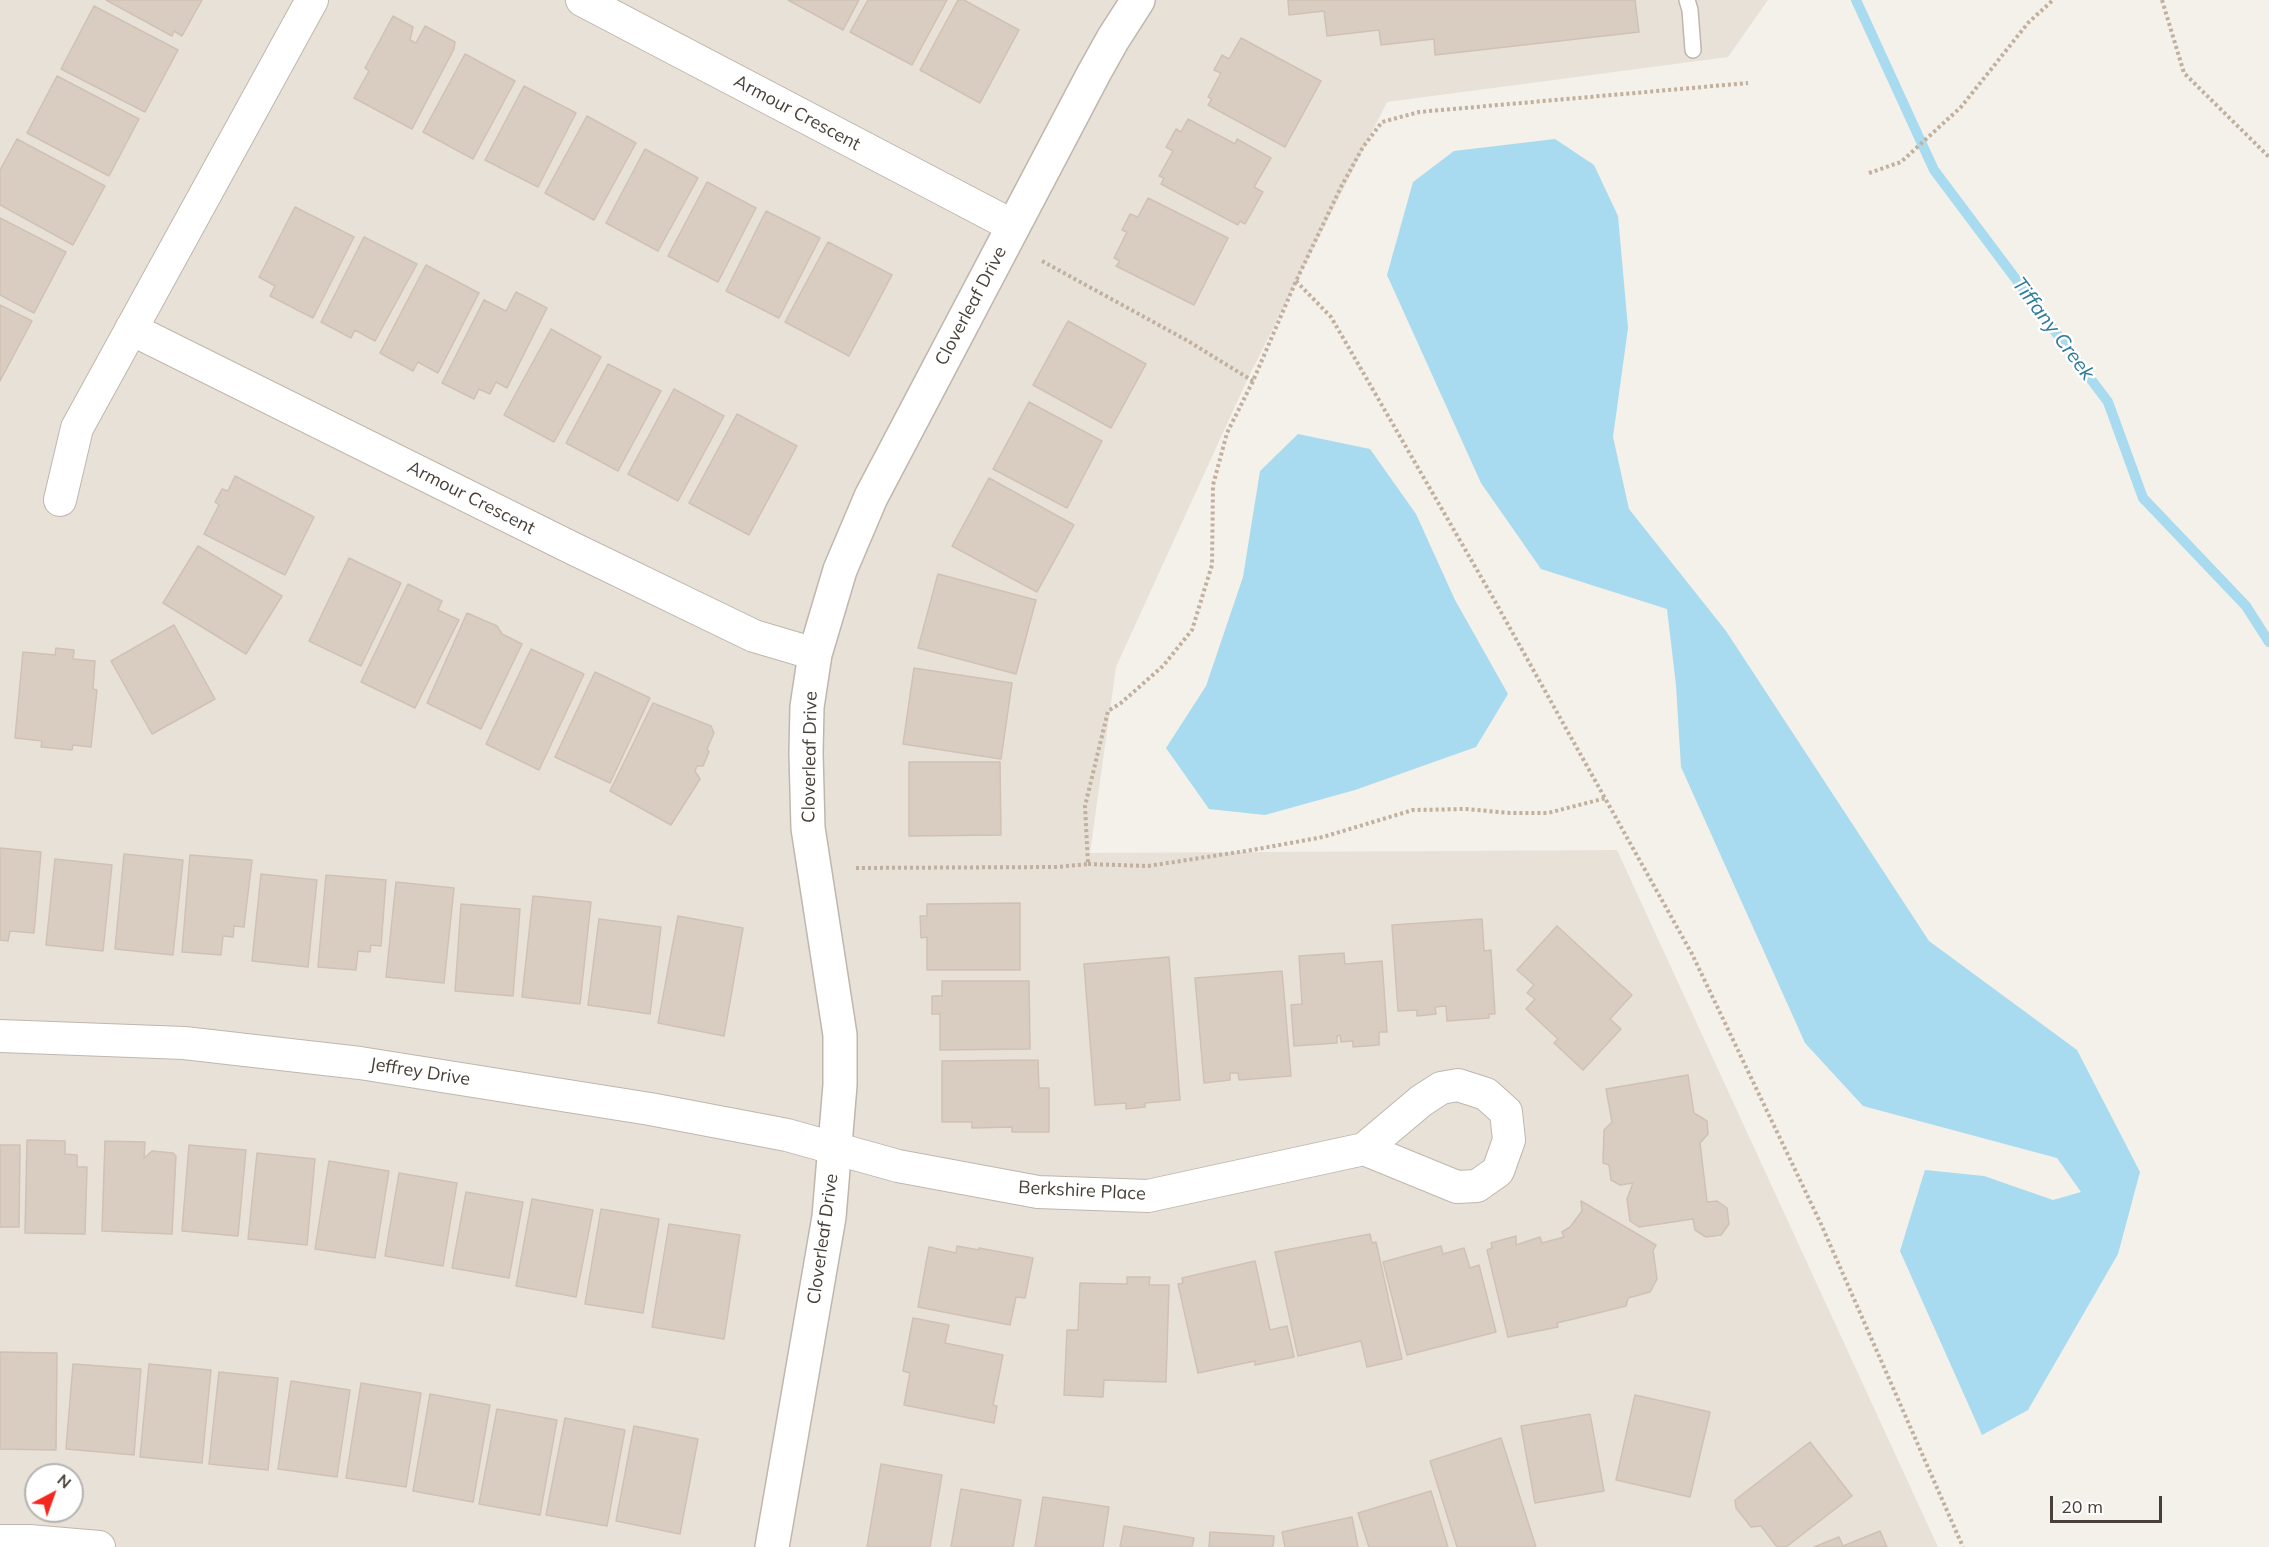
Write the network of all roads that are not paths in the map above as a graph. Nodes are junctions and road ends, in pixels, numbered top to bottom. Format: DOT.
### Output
graph roads {
  1 [pos="312,0"];
  2 [pos="582,0"];
  3 [pos="1138,0"];
  4 [pos="1687,0"];
  5 [pos="1693,50"];
  6 [pos="1013,226"];
  7 [pos="131,329"];
  8 [pos="60,500"];
  9 [pos="815,654"];
  10 [pos="0,1036"];
  11 [pos="836,1147"];
  12 [pos="1364,1149"];
  13 [pos="0,1541"];
  14 [pos="99,1547"];
  15 [pos="772,1547"];
  1 -- 7 [label="street"];
  2 -- 6 [label="street, Armour Crescent"];
  3 -- 6 [label="street, Cloverleaf Drive"];
  4 -- 5 [label="lane"];
  6 -- 9 [label="street, Cloverleaf Drive"];
  7 -- 8 [label="street"];
  7 -- 9 [label="street, Armour Crescent"];
  9 -- 11 [label="street, Cloverleaf Drive"];
  10 -- 11 [label="street, Jeffrey Drive"];
  11 -- 12 [label="street, Berkshire Place"];
  11 -- 15 [label="street, Cloverleaf Drive"];
  13 -- 14 [label="street"];
}
